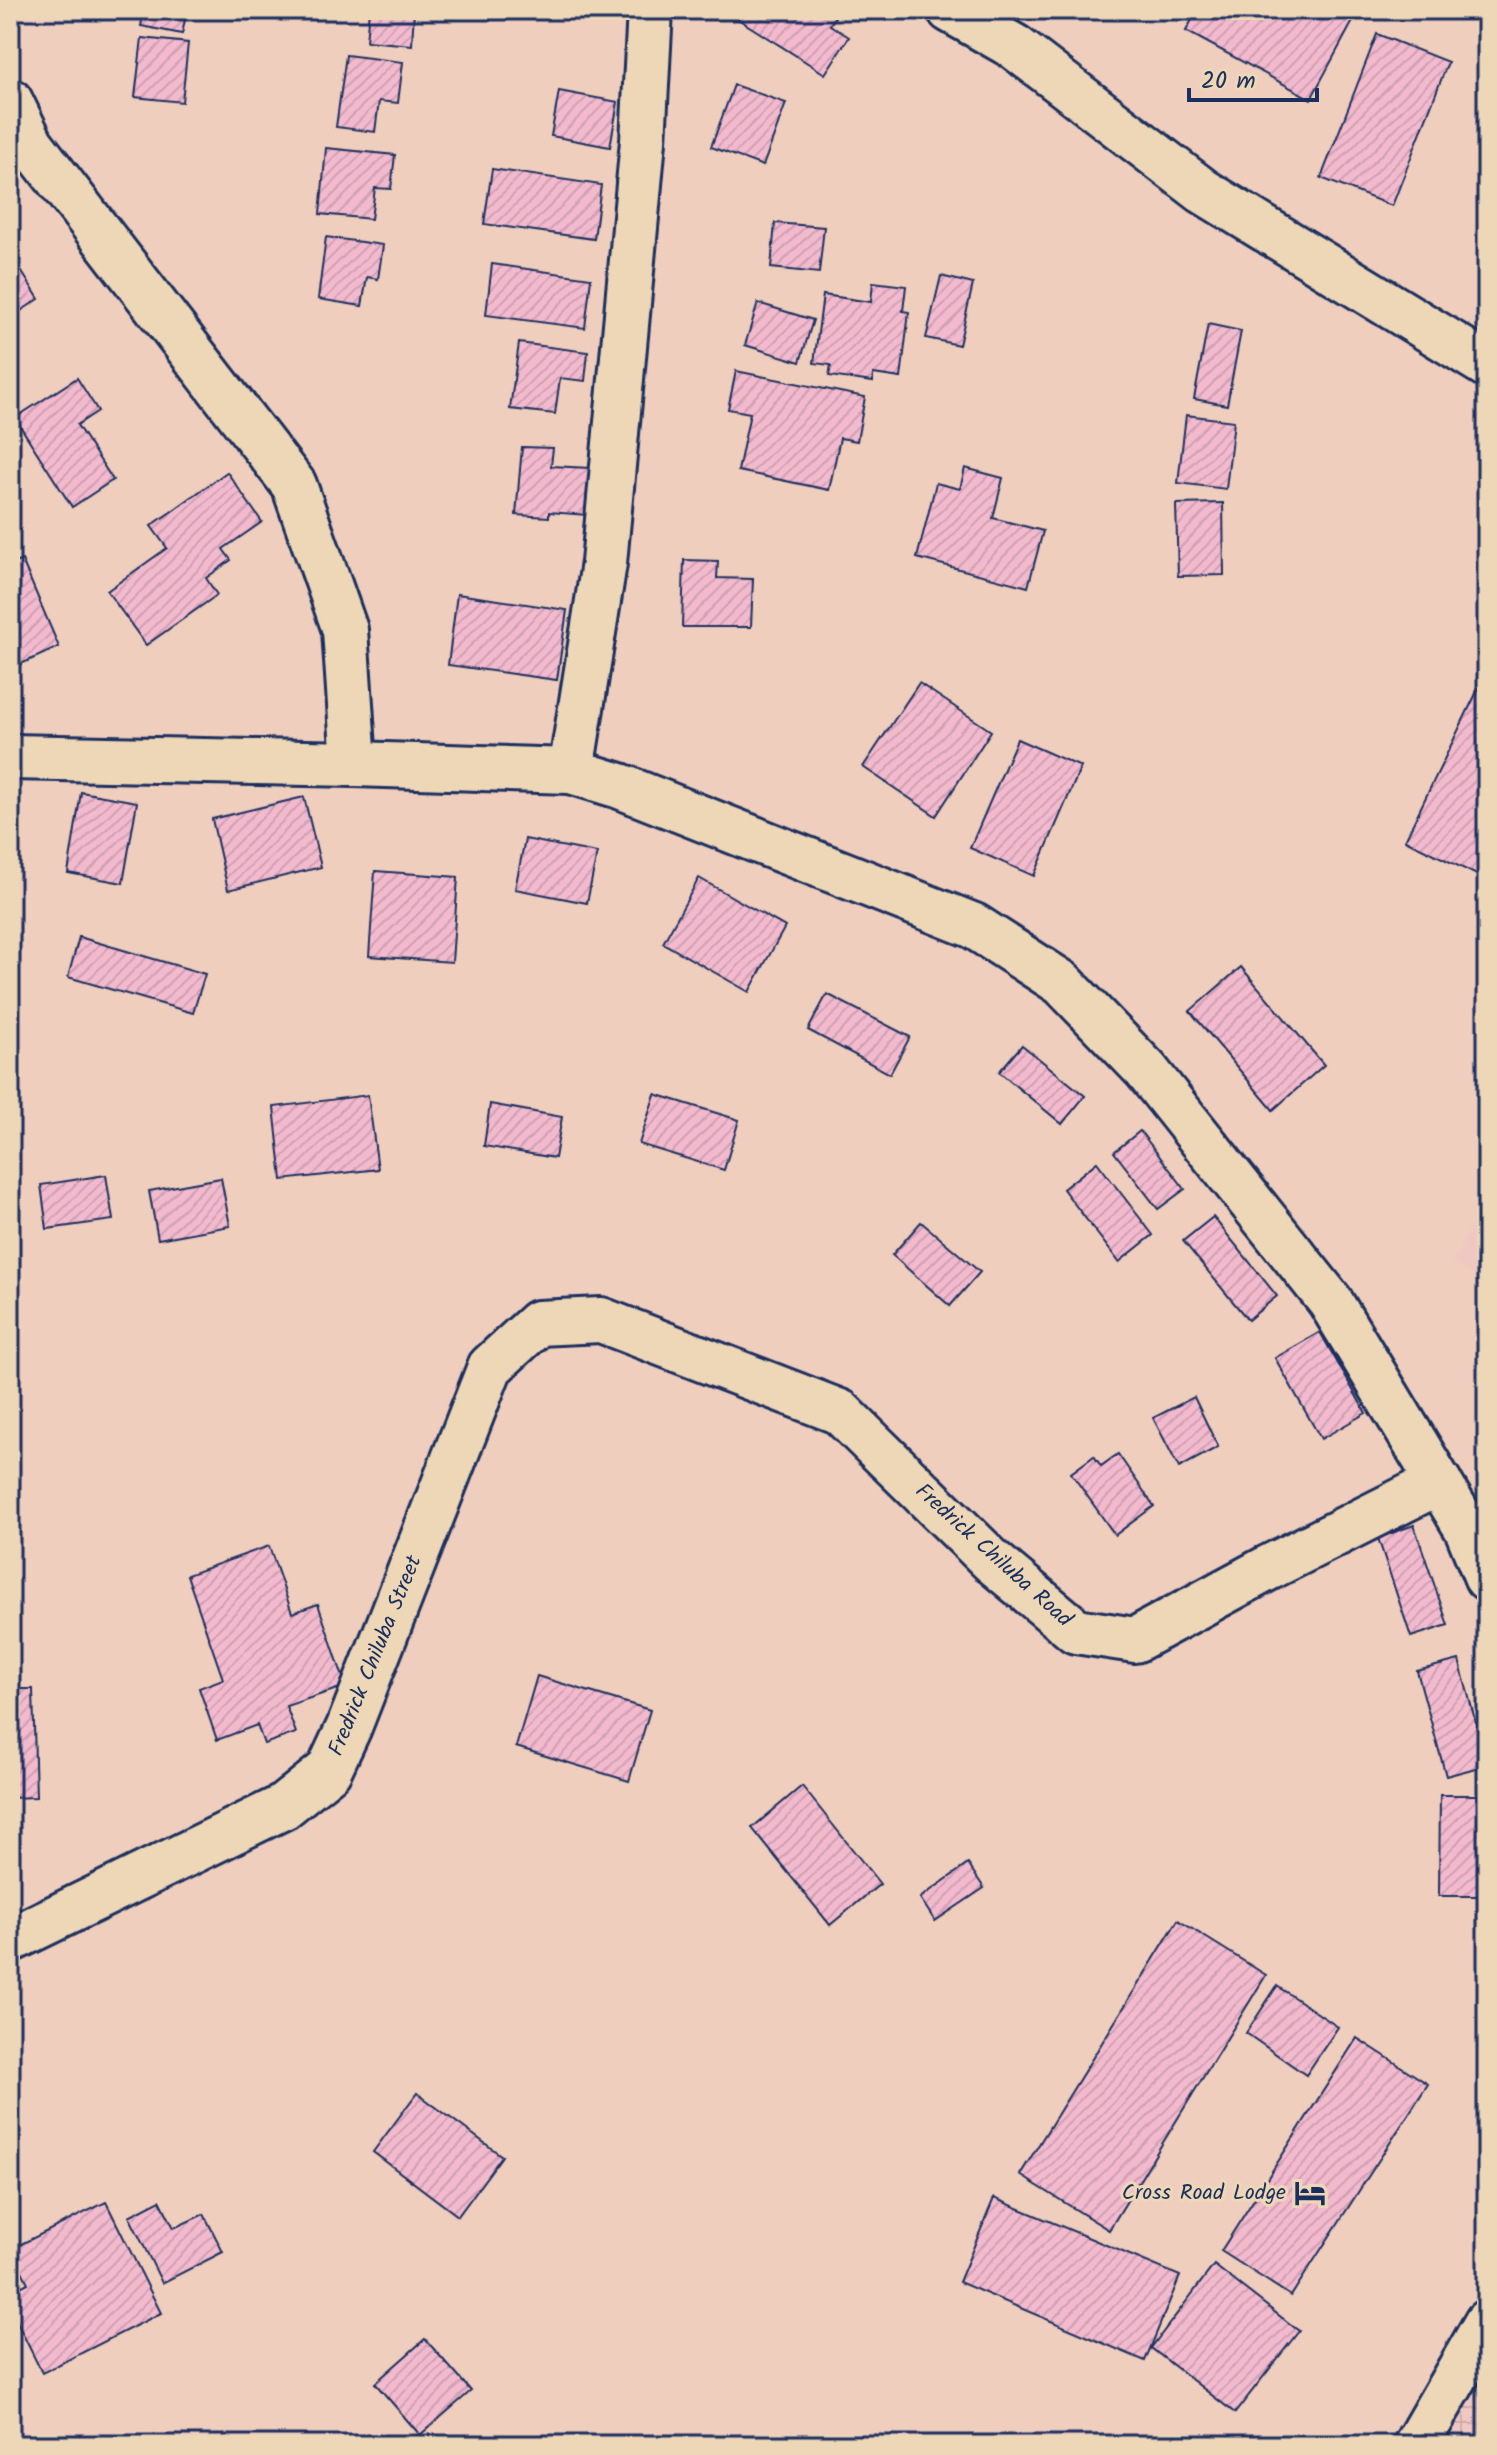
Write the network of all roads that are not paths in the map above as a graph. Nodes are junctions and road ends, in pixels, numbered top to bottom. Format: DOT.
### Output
graph roads {
  1 [pos="650,10"];
  2 [pos="950,10"];
  3 [pos="10,101"];
  4 [pos="1487,365"];
  5 [pos="10,757"];
  6 [pos="354,764"];
  7 [pos="571,771"];
  8 [pos="601,1320"];
  9 [pos="1439,1482"];
  10 [pos="1487,1578"];
  11 [pos="10,1940"];
  12 [pos="1487,2322"];
  13 [pos="1416,2445"];
  1 -- 7 [label="main road"];
  2 -- 4 [label="main road"];
  3 -- 6 [label="main road"];
  5 -- 6 [label="main road"];
  6 -- 7 [label="main road"];
  7 -- 9 [label="main road"];
  8 -- 9 [label="main road, Fredrick Chiluba Road"];
  8 -- 11 [label="main road, Fredrick Chiluba Street"];
  9 -- 10 [label="main road"];
  12 -- 13 [label="main road"];
}
